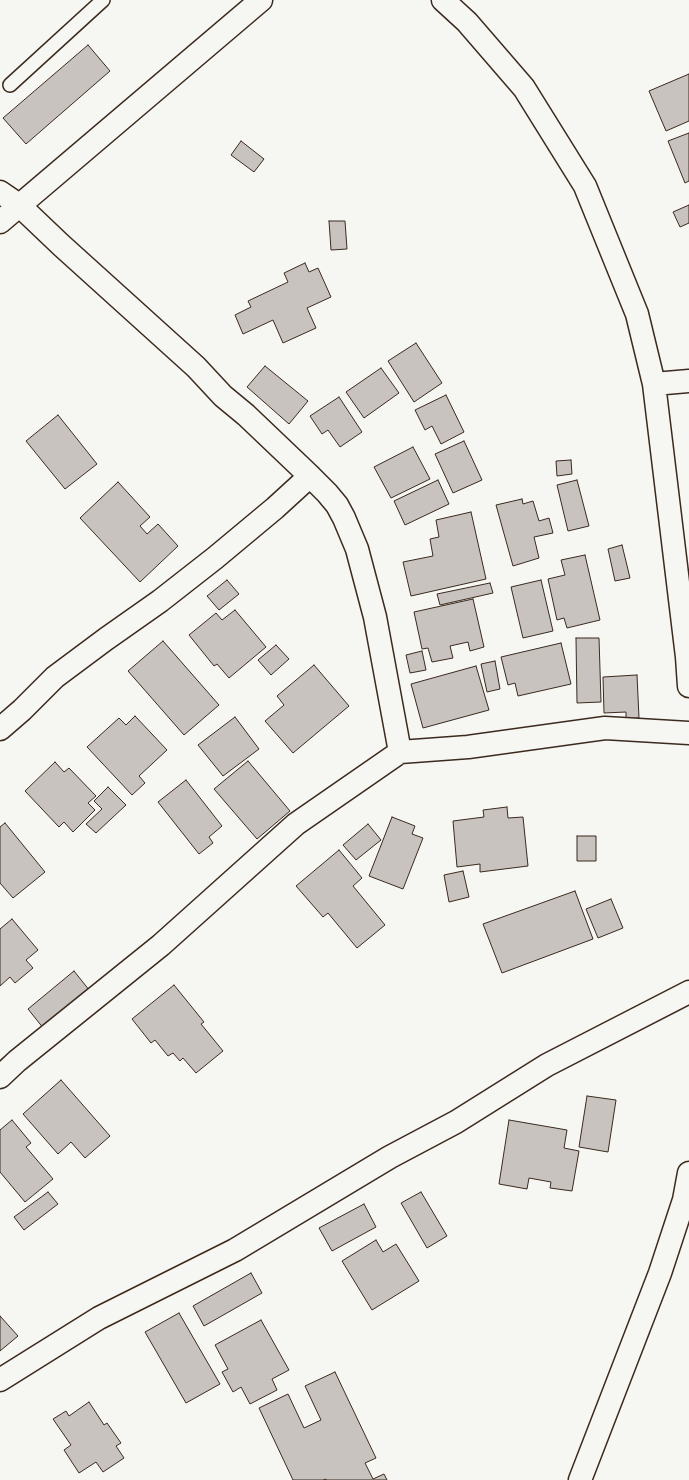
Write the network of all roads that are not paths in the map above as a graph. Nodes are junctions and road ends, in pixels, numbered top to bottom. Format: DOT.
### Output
graph roads {
  1 [pos="103,0"];
  2 [pos="261,0"];
  3 [pos="443,0"];
  4 [pos="10,85"];
  5 [pos="0,192"];
  6 [pos="19,205"];
  7 [pos="0,222"];
  8 [pos="689,381"];
  9 [pos="654,384"];
  10 [pos="310,476"];
  11 [pos="688,657"];
  12 [pos="689,686"];
  13 [pos="0,729"];
  14 [pos="689,733"];
  15 [pos="400,752"];
  16 [pos="689,992"];
  17 [pos="0,1077"];
  18 [pos="689,1174"];
  19 [pos="686,1202"];
  20 [pos="0,1380"];
  21 [pos="580,1480"];
  1 -- 4 [label="lane"];
  2 -- 6 [label="street"];
  3 -- 9 [label="street"];
  5 -- 6 [label="street"];
  6 -- 7 [label="street"];
  6 -- 10 [label="street"];
  8 -- 9 [label="street"];
  9 -- 11 [label="street"];
  10 -- 13 [label="street"];
  10 -- 15 [label="street"];
  11 -- 12 [label="street"];
  14 -- 15 [label="street"];
  15 -- 17 [label="street"];
  16 -- 20 [label="street"];
  18 -- 19 [label="street"];
  19 -- 21 [label="street"];
}
